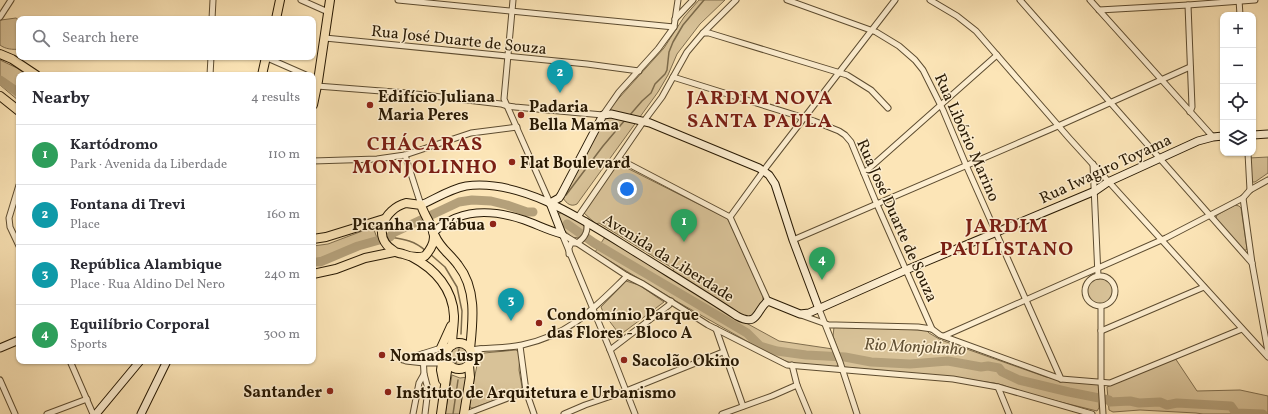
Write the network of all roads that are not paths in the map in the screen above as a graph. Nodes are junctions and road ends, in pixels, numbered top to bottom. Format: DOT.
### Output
graph roads {
  1 [pos="11,0"];
  2 [pos="213,0"];
  3 [pos="280,0"];
  4 [pos="301,0"];
  5 [pos="330,0"];
  6 [pos="398,0"];
  7 [pos="512,0"];
  8 [pos="678,0"];
  9 [pos="693,0"];
  10 [pos="736,0"];
  11 [pos="787,0"];
  12 [pos="895,0"];
  13 [pos="930,0"];
  14 [pos="1020,0"];
  15 [pos="1090,0"];
  16 [pos="1162,0"];
  17 [pos="1239,0"];
  18 [pos="1255,0"];
  19 [pos="1188,5"];
  20 [pos="1168,6"];
  21 [pos="1099,10"];
  22 [pos="511,11"];
  23 [pos="328,12"];
  24 [pos="1240,12"];
  25 [pos="212,16"];
  26 [pos="277,16"];
  27 [pos="0,17"];
  28 [pos="675,19"];
  29 [pos="674,27"];
  30 [pos="872,30"];
  31 [pos="703,33"];
  32 [pos="325,38"];
  33 [pos="0,54"];
  34 [pos="997,55"];
  35 [pos="507,57"];
  36 [pos="211,60"];
  37 [pos="265,60"];
  38 [pos="273,60"];
  39 [pos="1190,67"];
  40 [pos="639,71"];
  41 [pos="32,72"];
  42 [pos="210,72"];
  43 [pos="263,72"];
  44 [pos="299,72"];
  45 [pos="840,72"];
  46 [pos="673,77"];
  47 [pos="1161,79"];
  48 [pos="316,82"];
  49 [pos="0,96"];
  50 [pos="1110,103"];
  51 [pos="507,106"];
  52 [pos="941,106"];
  53 [pos="888,108"];
  54 [pos="16,109"];
  55 [pos="1190,112"];
  56 [pos="603,114"];
  57 [pos="805,118"];
  58 [pos="644,122"];
  59 [pos="1058,126"];
  60 [pos="516,127"];
  61 [pos="1268,134"];
  62 [pos="1256,135"];
  63 [pos="1220,136"];
  64 [pos="1213,137"];
  65 [pos="405,155"];
  66 [pos="1248,156"];
  67 [pos="1160,158"];
  68 [pos="619,159"];
  69 [pos="316,161"];
  70 [pos="1093,164"];
  71 [pos="966,165"];
  72 [pos="764,170"];
  73 [pos="864,173"];
  74 [pos="1268,181"];
  75 [pos="1108,182"];
  76 [pos="1250,190"];
  77 [pos="1095,191"];
  78 [pos="16,195"];
  79 [pos="1243,198"];
  80 [pos="550,203"];
  81 [pos="876,203"];
  82 [pos="422,208"];
  83 [pos="1210,216"];
  84 [pos="578,217"];
  85 [pos="730,217"];
  86 [pos="384,219"];
  87 [pos="586,223"];
  88 [pos="996,232"];
  89 [pos="433,233"];
  90 [pos="562,234"];
  91 [pos="316,239"];
  92 [pos="16,240"];
  93 [pos="793,240"];
  94 [pos="1161,240"];
  95 [pos="577,243"];
  96 [pos="394,252"];
  97 [pos="569,254"];
  98 [pos="412,257"];
  99 [pos="1252,263"];
  100 [pos="1098,268"];
  101 [pos="906,270"];
  102 [pos="316,273"];
  103 [pos="627,276"];
  104 [pos="1098,276"];
  105 [pos="1204,287"];
  106 [pos="1026,299"];
  107 [pos="672,301"];
  108 [pos="768,301"];
  109 [pos="1101,307"];
  110 [pos="593,310"];
  111 [pos="819,310"];
  112 [pos="800,314"];
  113 [pos="454,322"];
  114 [pos="825,323"];
  115 [pos="716,329"];
  116 [pos="932,329"];
  117 [pos="1242,329"];
  118 [pos="1101,331"];
  119 [pos="943,336"];
  120 [pos="16,341"];
  121 [pos="520,346"];
  122 [pos="447,347"];
  123 [pos="0,348"];
  124 [pos="482,349"];
  125 [pos="470,350"];
  126 [pos="610,350"];
  127 [pos="723,352"];
  128 [pos="1268,352"];
  129 [pos="423,354"];
  130 [pos="1268,357"];
  131 [pos="424,363"];
  132 [pos="446,363"];
  133 [pos="470,363"];
  134 [pos="71,364"];
  135 [pos="137,364"];
  136 [pos="166,364"];
  137 [pos="792,365"];
  138 [pos="842,369"];
  139 [pos="424,374"];
  140 [pos="1062,379"];
  141 [pos="0,380"];
  142 [pos="1101,382"];
  143 [pos="797,385"];
  144 [pos="998,387"];
  145 [pos="526,391"];
  146 [pos="626,391"];
  147 [pos="87,399"];
  148 [pos="743,406"];
  149 [pos="1102,413"];
  150 [pos="15,414"];
  151 [pos="47,414"];
  152 [pos="94,414"];
  153 [pos="142,414"];
  154 [pos="413,414"];
  155 [pos="425,414"];
  156 [pos="441,414"];
  157 [pos="465,414"];
  158 [pos="534,414"];
  159 [pos="564,414"];
  160 [pos="635,414"];
  161 [pos="722,414"];
  162 [pos="809,414"];
  163 [pos="857,414"];
  164 [pos="1009,414"];
  165 [pos="1092,414"];
  1 -- 27 [label="street"];
  2 -- 25 [label="street"];
  3 -- 26 [label="main road"];
  4 -- 23 [label="street"];
  5 -- 23 [label="main road"];
  6 -- 22 [label="street"];
  7 -- 22 [label="street"];
  8 -- 28 [label="street"];
  9 -- 28 [label="street"];
  10 -- 31 [label="street"];
  11 -- 30 [label="street, Rua Libório Marino"];
  12 -- 30 [label="street"];
  13 -- 34 [label="street"];
  14 -- 50 [label="street"];
  15 -- 21 [label="street"];
  16 -- 20 [label="street"];
  17 -- 18 [label="street"];
  17 -- 19 [label="street"];
  17 -- 24 [label="street"];
  19 -- 20 [label="street"];
  19 -- 39 [label="street"];
  20 -- 21 [label="street"];
  21 -- 47 [label="street"];
  22 -- 29 [label="street"];
  22 -- 35 [label="street"];
  23 -- 32 [label="main road"];
  28 -- 29 [label="street"];
  29 -- 40 [label="street"];
  30 -- 45 [label="street"];
  30 -- 52 [label="street, Rua Libório Marino"];
  31 -- 45 [label="street"];
  31 -- 46 [label="street"];
  32 -- 35 [label="street, Rua José Duarte de Souza"];
  32 -- 48 [label="main road"];
  33 -- 41 [label="main road"];
  34 -- 52 [label="street"];
  34 -- 59 [label="street"];
  35 -- 40 [label="street, Rua José Duarte de Souza"];
  35 -- 51 [label="street"];
  36 -- 42 [label="street"];
  37 -- 43 [label="main road"];
  38 -- 44 [label="street"];
  39 -- 47 [label="street"];
  39 -- 55 [label="street"];
  40 -- 56 [label="street"];
  45 -- 53 [label="street"];
  45 -- 57 [label="street"];
  46 -- 57 [label="street, Rua José Duarte de Souza"];
  46 -- 58 [label="street"];
  47 -- 50 [label="street"];
  47 -- 55 [label="street"];
  48 -- 51 [label="street"];
  49 -- 54 [label="main road"];
  50 -- 59 [label="street"];
  50 -- 67 [label="street"];
  51 -- 56 [label="street"];
  51 -- 60 [label="street"];
  52 -- 71 [label="street, Rua Libório Marino"];
  52 -- 73 [label="street"];
  55 -- 64 [label="street"];
  56 -- 58 [label="street"];
  56 -- 80 [label="street"];
  57 -- 72 [label="street"];
  57 -- 73 [label="street, Rua José Duarte de Souza"];
  58 -- 68 [label="street"];
  58 -- 72 [label="street"];
  59 -- 70 [label="street"];
  59 -- 71 [label="street"];
  60 -- 65 [label="street"];
  60 -- 80 [label="street"];
  61 -- 62 [label="street"];
  63 -- 64 [label="street, Rua Iwagiro Toyama"];
  64 -- 67 [label="street, Rua Iwagiro Toyama"];
  65 -- 69 [label="street"];
  65 -- 82 [label="street"];
  66 -- 76 [label="street"];
  67 -- 75 [label="street, Rua Iwagiro Toyama"];
  67 -- 83 [label="street"];
  68 -- 84 [label="street"];
  68 -- 85 [label="street"];
  70 -- 75 [label="street"];
  70 -- 77 [label="street"];
  71 -- 81 [label="street"];
  71 -- 88 [label="street, Rua Libório Marino"];
  72 -- 85 [label="street"];
  72 -- 93 [label="street"];
  73 -- 81 [label="street, Rua José Duarte de Souza"];
  74 -- 76 [label="street"];
  75 -- 77 [label="street, Rua Iwagiro Toyama"];
  75 -- 94 [label="street"];
  76 -- 79 [label="street"];
  77 -- 88 [label="street, Rua Iwagiro Toyama"];
  77 -- 100 [label="street"];
  78 -- 92 [label="street"];
  79 -- 83 [label="street"];
  79 -- 99 [label="street"];
  80 -- 82 [label="street, Avenida da Liberdade"];
  80 -- 84 [label="street, Avenida da Liberdade"];
  80 -- 90 [label="street"];
  81 -- 93 [label="street"];
  81 -- 101 [label="street, Rua José Duarte de Souza"];
  82 -- 86 [label="main road"];
  82 -- 89 [label="main road"];
  83 -- 94 [label="street"];
  83 -- 99 [label="street"];
  84 -- 87 [label="street, Avenida da Liberdade"];
  85 -- 108 [label="street"];
  86 -- 91 [label="main road"];
  86 -- 96 [label="main road"];
  87 -- 95 [label="street"];
  87 -- 108 [label="street, Avenida da Liberdade"];
  88 -- 101 [label="street, Rua Iwagiro Toyama"];
  88 -- 106 [label="street, Rua Libório Marino"];
  89 -- 90 [label="street"];
  89 -- 98 [label="main road"];
  89 -- 125 [label="main road"];
  90 -- 95 [label="street"];
  90 -- 97 [label="street"];
  93 -- 111 [label="street"];
  94 -- 100 [label="street"];
  94 -- 105 [label="street"];
  95 -- 97 [label="street"];
  95 -- 103 [label="street"];
  96 -- 98 [label="main road"];
  96 -- 102 [label="main road"];
  97 -- 110 [label="street"];
  98 -- 113 [label="main road"];
  99 -- 128 [label="street"];
  100 -- 104 [label="street"];
  100 -- 106 [label="street"];
  101 -- 111 [label="street, Rua Iwagiro Toyama"];
  101 -- 116 [label="street, Rua José Duarte de Souza"];
  103 -- 107 [label="street"];
  103 -- 110 [label="street"];
  104 -- 109 [label="street"];
  104 -- 109 [label="street"];
  105 -- 117 [label="street"];
  105 -- 118 [label="street"];
  106 -- 119 [label="street"];
  106 -- 140 [label="street, Rua Libório Marino"];
  107 -- 115 [label="street"];
  107 -- 126 [label="street"];
  108 -- 112 [label="street"];
  109 -- 118 [label="street"];
  110 -- 121 [label="street"];
  110 -- 126 [label="street"];
  111 -- 112 [label="street, Rua Iwagiro Toyama"];
  111 -- 114 [label="street"];
  112 -- 114 [label="street"];
  113 -- 122 [label="main road"];
  113 -- 122 [label="main road"];
  114 -- 116 [label="street"];
  114 -- 138 [label="street"];
  115 -- 127 [label="street"];
  115 -- 137 [label="street"];
  116 -- 119 [label="street"];
  117 -- 130 [label="street"];
  117 -- 142 [label="street"];
  118 -- 142 [label="street"];
  119 -- 140 [label="street"];
  120 -- 123 [label="street"];
  121 -- 124 [label="street"];
  121 -- 145 [label="street"];
  122 -- 125 [label="main road"];
  122 -- 129 [label="street"];
  122 -- 132 [label="main road"];
  124 -- 125 [label="street"];
  124 -- 133 [label="street"];
  125 -- 133 [label="main road"];
  126 -- 146 [label="street"];
  127 -- 146 [label="street"];
  127 -- 148 [label="street"];
  129 -- 131 [label="street"];
  129 -- 131 [label="street"];
  131 -- 132 [label="street"];
  131 -- 139 [label="street"];
  132 -- 133 [label="main road"];
  132 -- 156 [label="main road"];
  133 -- 157 [label="main road"];
  134 -- 147 [label="street"];
  135 -- 152 [label="street"];
  136 -- 153 [label="street"];
  137 -- 138 [label="street"];
  137 -- 143 [label="street"];
  138 -- 144 [label="street"];
  138 -- 163 [label="street"];
  139 -- 154 [label="street"];
  139 -- 155 [label="street"];
  140 -- 142 [label="street"];
  141 -- 150 [label="street"];
  142 -- 149 [label="street"];
  143 -- 148 [label="street"];
  143 -- 162 [label="street"];
  144 -- 164 [label="street"];
  144 -- 165 [label="street"];
  145 -- 157 [label="street"];
  145 -- 158 [label="street"];
  146 -- 159 [label="street"];
  146 -- 160 [label="street"];
  147 -- 151 [label="street"];
  147 -- 152 [label="street"];
  148 -- 161 [label="street"];
}
